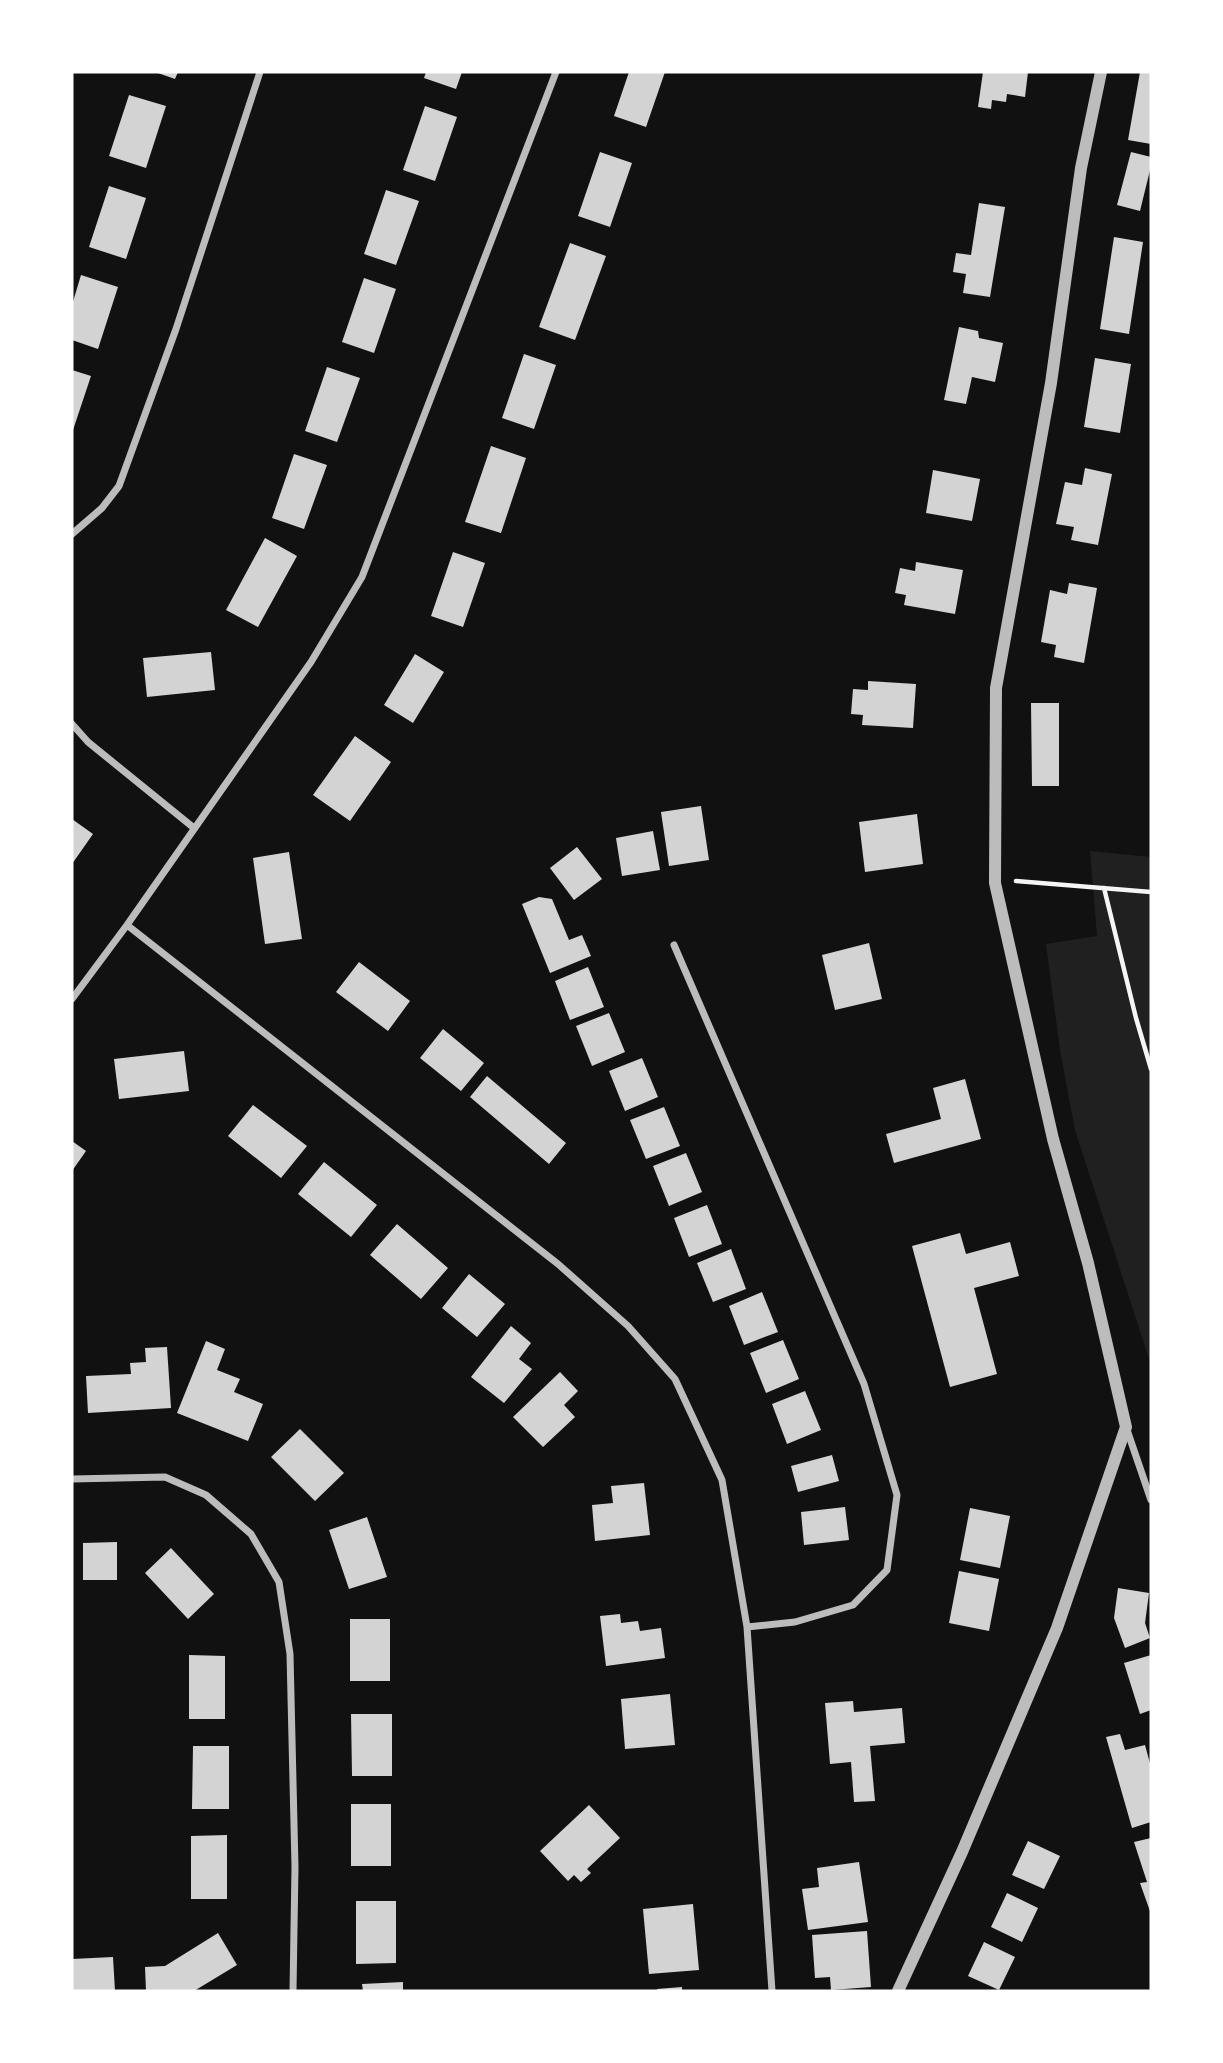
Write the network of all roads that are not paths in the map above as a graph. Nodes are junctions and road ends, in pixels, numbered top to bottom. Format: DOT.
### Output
graph roads {
  1 [pos="260,72"];
  2 [pos="556,72"];
  3 [pos="1101,72"];
  4 [pos="72,534"];
  5 [pos="72,724"];
  6 [pos="194,828"];
  7 [pos="127,925"];
  8 [pos="674,945"];
  9 [pos="72,999"];
  10 [pos="1126,1427"];
  11 [pos="72,1479"];
  12 [pos="1151,1500"];
  13 [pos="747,1628"];
  14 [pos="293,1991"];
  15 [pos="772,1991"];
  16 [pos="898,1991"];
  1 -- 4 [label="street"];
  2 -- 6 [label="street"];
  3 -- 10 [label="street"];
  5 -- 6 [label="street"];
  6 -- 7 [label="street"];
  7 -- 9 [label="street"];
  7 -- 13 [label="street"];
  8 -- 13 [label="street"];
  10 -- 12 [label="street"];
  10 -- 16 [label="street"];
  11 -- 14 [label="street"];
  13 -- 15 [label="street"];
}
